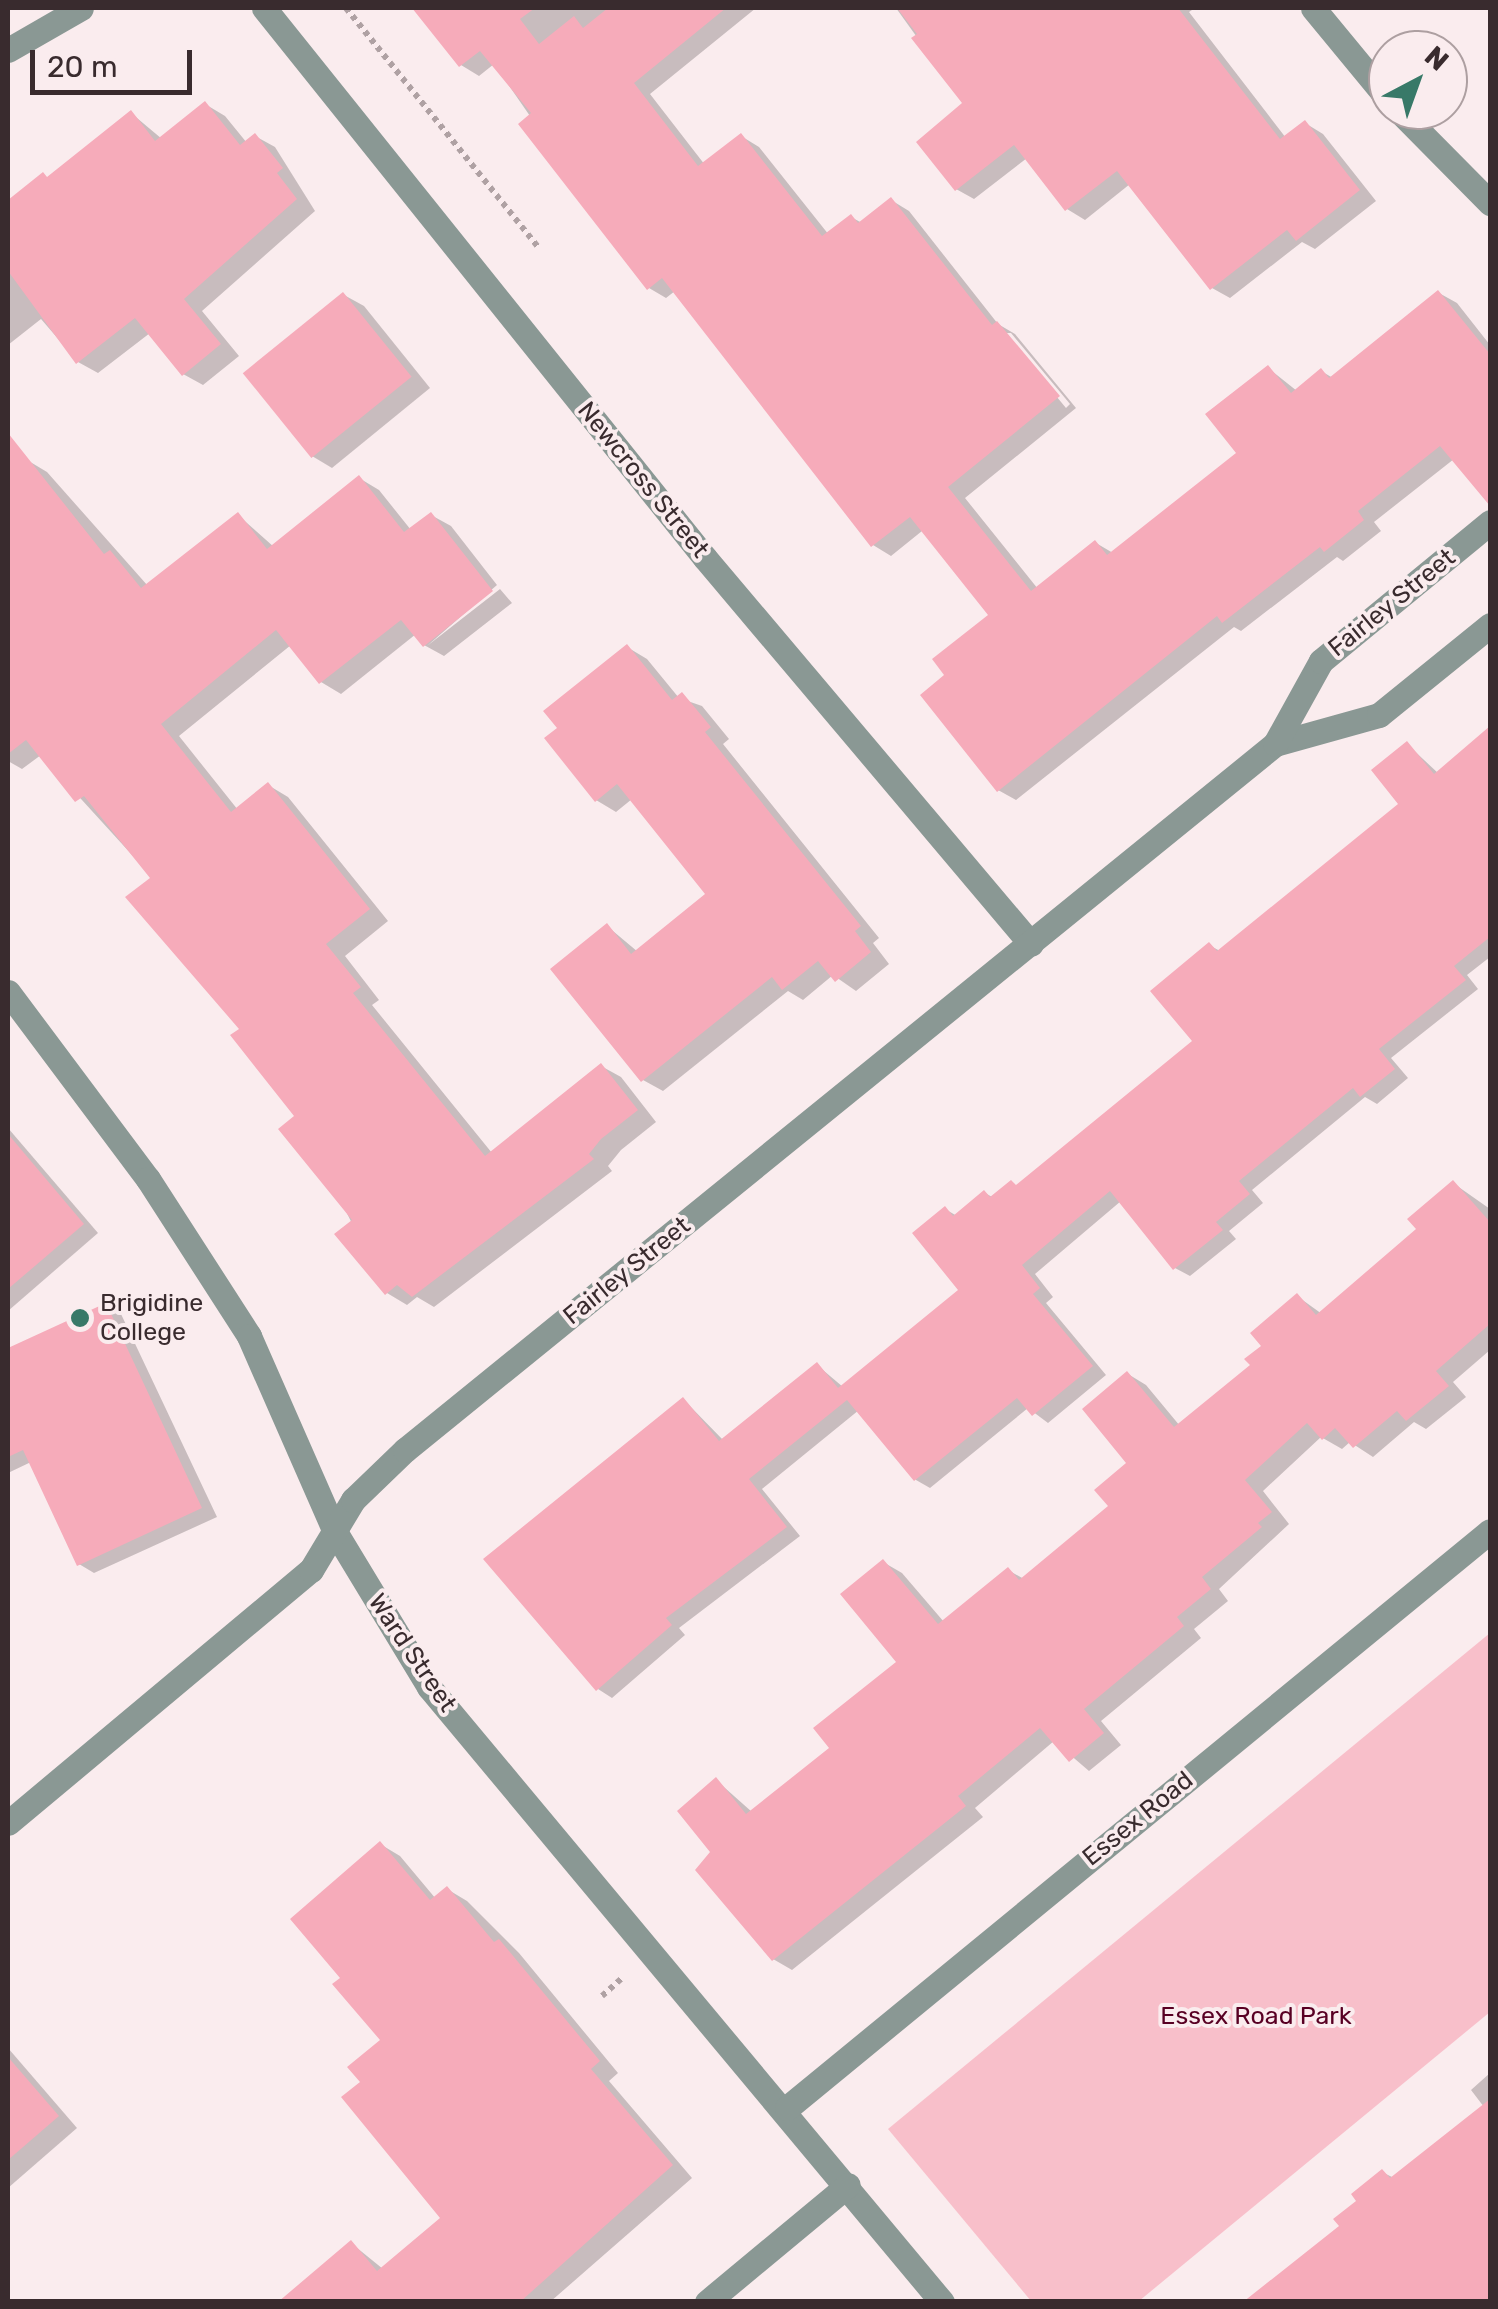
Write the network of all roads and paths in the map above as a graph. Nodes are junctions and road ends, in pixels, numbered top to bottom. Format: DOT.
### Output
graph roads {
  1 [pos="81,8"];
  2 [pos="264,8"];
  3 [pos="346,8"];
  4 [pos="1313,8"];
  5 [pos="8,50"];
  6 [pos="1368,75"];
  7 [pos="1418,130"];
  8 [pos="1490,203"];
  9 [pos="538,247"];
  10 [pos="1490,522"];
  11 [pos="1490,624"];
  12 [pos="1275,744"];
  13 [pos="1031,944"];
  14 [pos="8,992"];
  15 [pos="334,1530"];
  16 [pos="1490,1531"];
  17 [pos="8,1823"];
  18 [pos="626,1976"];
  19 [pos="602,1996"];
  20 [pos="786,2108"];
  21 [pos="848,2184"];
  22 [pos="707,2302"];
  23 [pos="942,2302"];
  1 -- 5 [label="street"];
  2 -- 13 [label="street, Newcross Street"];
  3 -- 9 [label="path"];
  4 -- 6 [label="street"];
  7 -- 8 [label="street"];
  10 -- 12 [label="street, Fairley Street"];
  11 -- 12 [label="street, Fairley Street"];
  12 -- 13 [label="street, Fairley Street"];
  13 -- 15 [label="street, Fairley Street"];
  14 -- 15 [label="street, Ward Street"];
  15 -- 17 [label="street, Fairley Street"];
  15 -- 20 [label="street, Ward Street"];
  16 -- 20 [label="street, Essex Road"];
  18 -- 19 [label="path"];
  20 -- 21 [label="street, Ward Street"];
  21 -- 22 [label="street"];
  21 -- 23 [label="street, Ward Street"];
}
